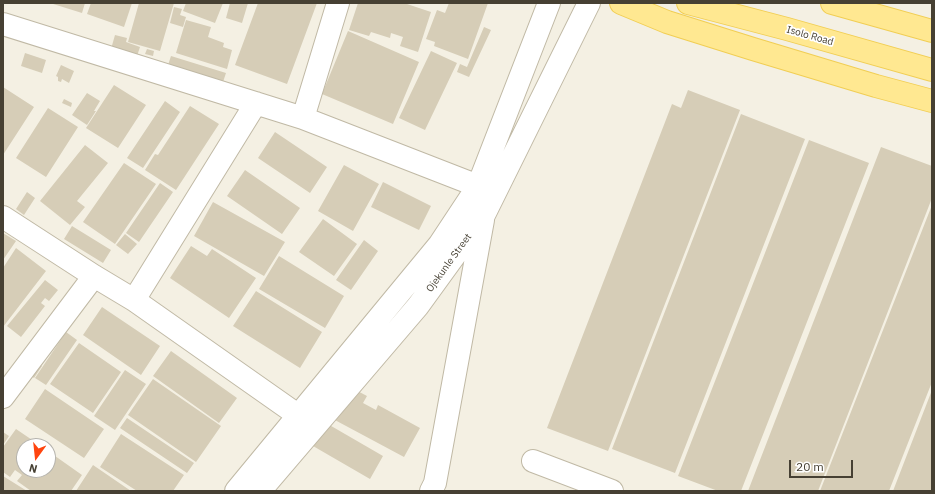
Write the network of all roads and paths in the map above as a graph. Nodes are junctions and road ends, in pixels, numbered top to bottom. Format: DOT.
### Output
graph roads {
  1 [pos="338,3"];
  2 [pos="549,3"];
  3 [pos="589,3"];
  4 [pos="621,3"];
  5 [pos="688,3"];
  6 [pos="832,3"];
  7 [pos="3,24"];
  8 [pos="932,31"];
  9 [pos="932,70"];
  10 [pos="932,101"];
  11 [pos="256,103"];
  12 [pos="303,118"];
  13 [pos="478,186"];
  14 [pos="484,215"];
  15 [pos="3,217"];
  16 [pos="94,276"];
  17 [pos="134,300"];
  18 [pos="3,397"];
  19 [pos="306,421"];
  20 [pos="533,461"];
  21 [pos="236,491"];
  22 [pos="260,491"];
  23 [pos="431,491"];
  24 [pos="612,491"];
  1 -- 12 [label="street"];
  2 -- 13 [label="street, Ojekunle Street"];
  3 -- 14 [label="street, Ojekunle Street"];
  4 -- 10 [label="main road"];
  5 -- 9 [label="main road, Isolo Road"];
  6 -- 8 [label="main road"];
  7 -- 11 [label="street"];
  11 -- 12 [label="street"];
  11 -- 17 [label="street"];
  12 -- 13 [label="street"];
  13 -- 19 [label="street, Ojekunle Street"];
  14 -- 19 [label="street, Ojekunle Street"];
  14 -- 23 [label="street"];
  15 -- 16 [label="street"];
  16 -- 17 [label="street"];
  16 -- 18 [label="street"];
  17 -- 19 [label="street"];
  19 -- 21 [label="street, Ojekunle Street"];
  19 -- 22 [label="street, Ojekunle Street"];
  20 -- 24 [label="street"];
}
